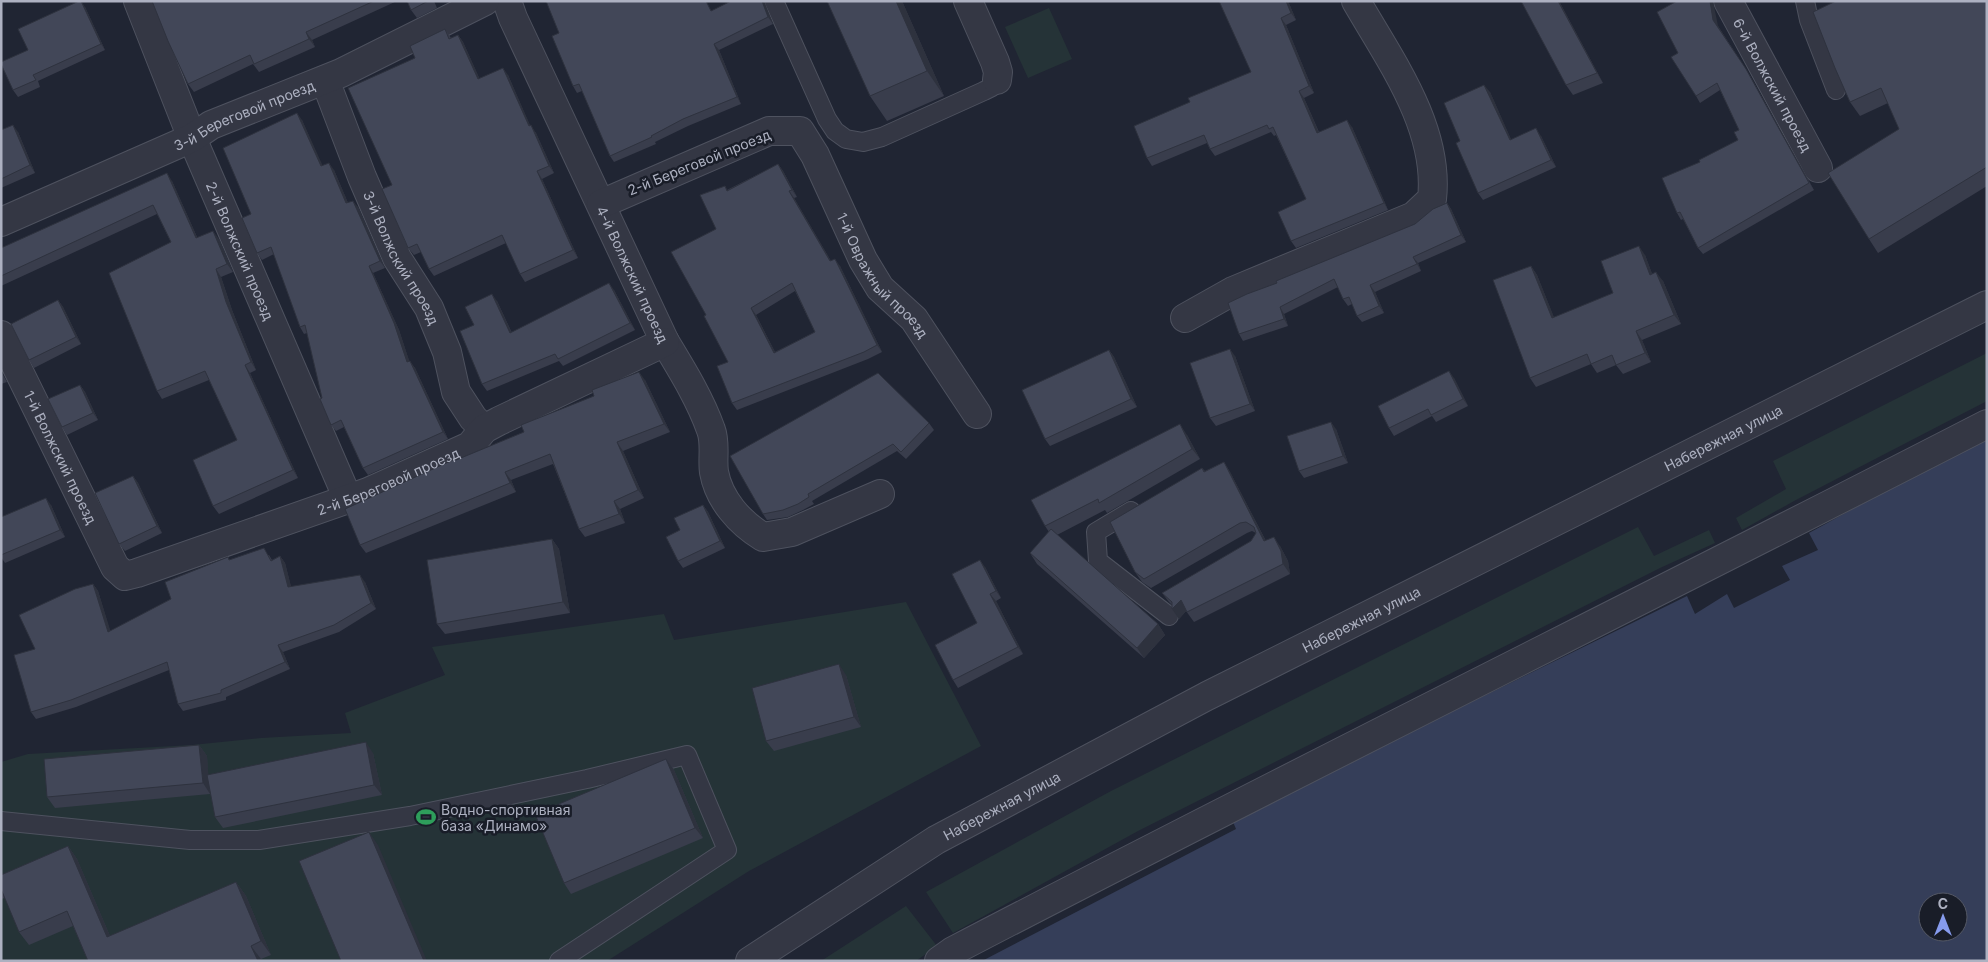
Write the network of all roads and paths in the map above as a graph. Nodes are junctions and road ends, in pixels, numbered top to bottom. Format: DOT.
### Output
graph roads {
  1 [pos="138,1"];
  2 [pos="485,1"];
  3 [pos="507,1"];
  4 [pos="774,1"];
  5 [pos="968,1"];
  6 [pos="1356,1"];
  7 [pos="1728,1"];
  8 [pos="1805,1"];
  9 [pos="325,80"];
  10 [pos="997,80"];
  11 [pos="1836,90"];
  12 [pos="800,131"];
  13 [pos="192,138"];
  14 [pos="1818,168"];
  15 [pos="601,204"];
  16 [pos="1,222"];
  17 [pos="1987,305"];
  18 [pos="1185,318"];
  19 [pos="1,335"];
  20 [pos="665,342"];
  21 [pos="977,414"];
  22 [pos="1987,424"];
  23 [pos="484,430"];
  24 [pos="880,494"];
  25 [pos="348,499"];
  26 [pos="1145,503"];
  27 [pos="125,576"];
  28 [pos="1167,591"];
  29 [pos="1150,601"];
  30 [pos="1169,616"];
  31 [pos="1,821"];
  32 [pos="559,961"];
  33 [pos="750,961"];
  34 [pos="939,961"];
  1 -- 13 [label="street, 2-й Волжский проезд"];
  2 -- 9 [label="street, 3-й Береговой проезд"];
  3 -- 15 [label="street, 4-й Волжский проезд"];
  4 -- 10 [label="lane"];
  5 -- 10 [label="street"];
  6 -- 18 [label="street"];
  7 -- 14 [label="street, 6-й Волжский проезд"];
  8 -- 11 [label="lane"];
  9 -- 13 [label="street, 3-й Береговой проезд"];
  9 -- 23 [label="street, 3-й Волжский проезд"];
  12 -- 15 [label="street, 2-й Береговой проезд"];
  12 -- 21 [label="street, 1-й Овражный проезд"];
  13 -- 16 [label="street, 3-й Береговой проезд"];
  13 -- 25 [label="street, 2-й Волжский проезд"];
  15 -- 20 [label="street, 4-й Волжский проезд"];
  17 -- 33 [label="street, Набережная улица"];
  19 -- 27 [label="street, 1-й Волжский проезд"];
  20 -- 23 [label="street, 2-й Береговой проезд"];
  20 -- 24 [label="street, 4-й Волжский проезд"];
  22 -- 34 [label="street"];
  23 -- 25 [label="street, 2-й Береговой проезд"];
  25 -- 27 [label="street, 2-й Береговой проезд"];
  26 -- 29 [label="lane"];
  28 -- 29 [label="lane"];
  29 -- 30 [label="lane"];
  31 -- 32 [label="lane"];
}
